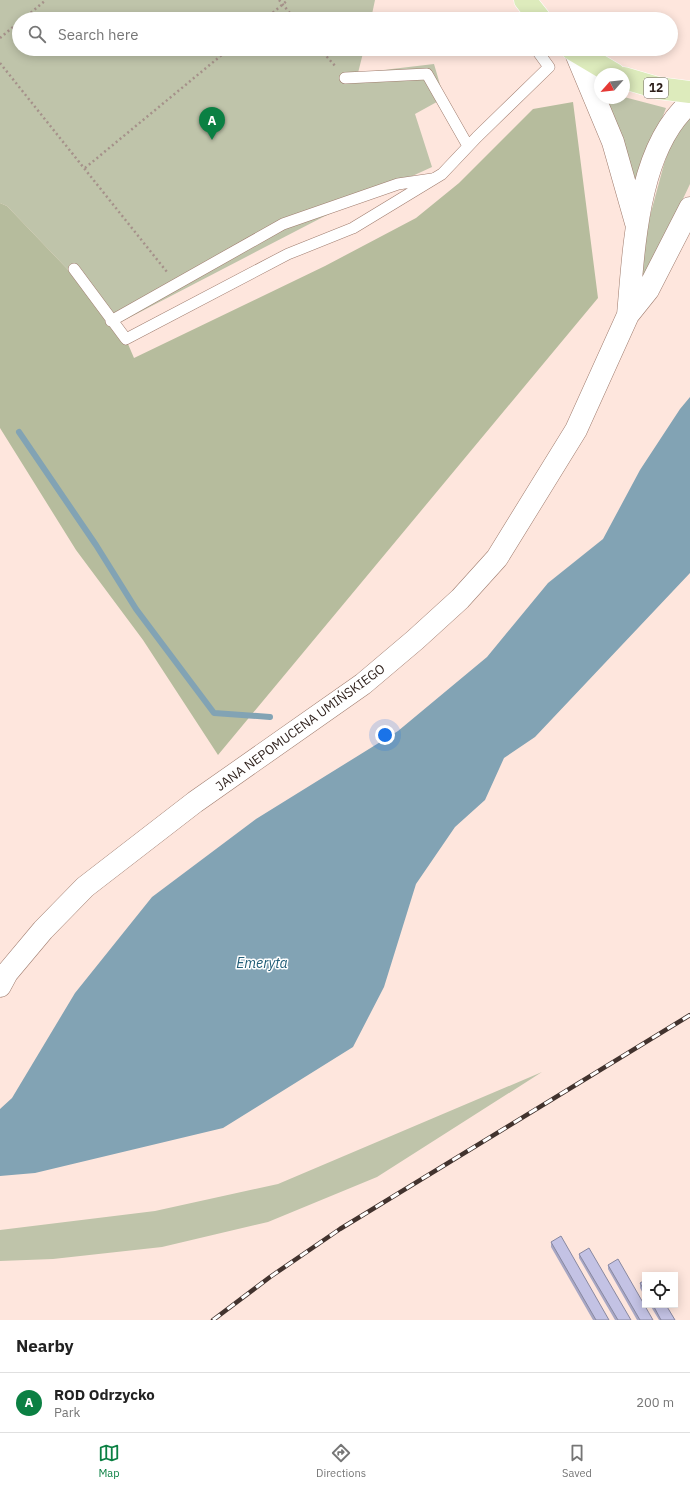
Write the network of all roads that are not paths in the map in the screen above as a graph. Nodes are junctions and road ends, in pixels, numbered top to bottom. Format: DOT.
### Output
graph roads {
  1 [pos="541,56"];
  2 [pos="577,56"];
  3 [pos="584,56"];
  4 [pos="604,68"];
  5 [pos="345,78"];
  6 [pos="630,80"];
  7 [pos="690,92"];
  8 [pos="690,103"];
  9 [pos="468,146"];
  10 [pos="435,178"];
  11 [pos="690,208"];
  12 [pos="636,225"];
  13 [pos="74,269"];
  14 [pos="628,315"];
  15 [pos="111,321"];
  16 [pos="0,986"];
  1 -- 9 [label="lane"];
  2 -- 12 [label="main road"];
  3 -- 4 [label="main road"];
  5 -- 9 [label="lane"];
  6 -- 7 [label="main road, 12"];
  8 -- 12 [label="main road, JANA NEPOMUCENA UMIŃSKIEGO"];
  9 -- 10 [label="lane"];
  10 -- 15 [label="lane"];
  10 -- 15 [label="lane"];
  11 -- 14 [label="main road, JANA NEPOMUCENA UMIŃSKIEGO"];
  12 -- 14 [label="main road, JANA NEPOMUCENA UMIŃSKIEGO"];
  13 -- 15 [label="lane"];
  14 -- 16 [label="main road, JANA NEPOMUCENA UMIŃSKIEGO"];
}
